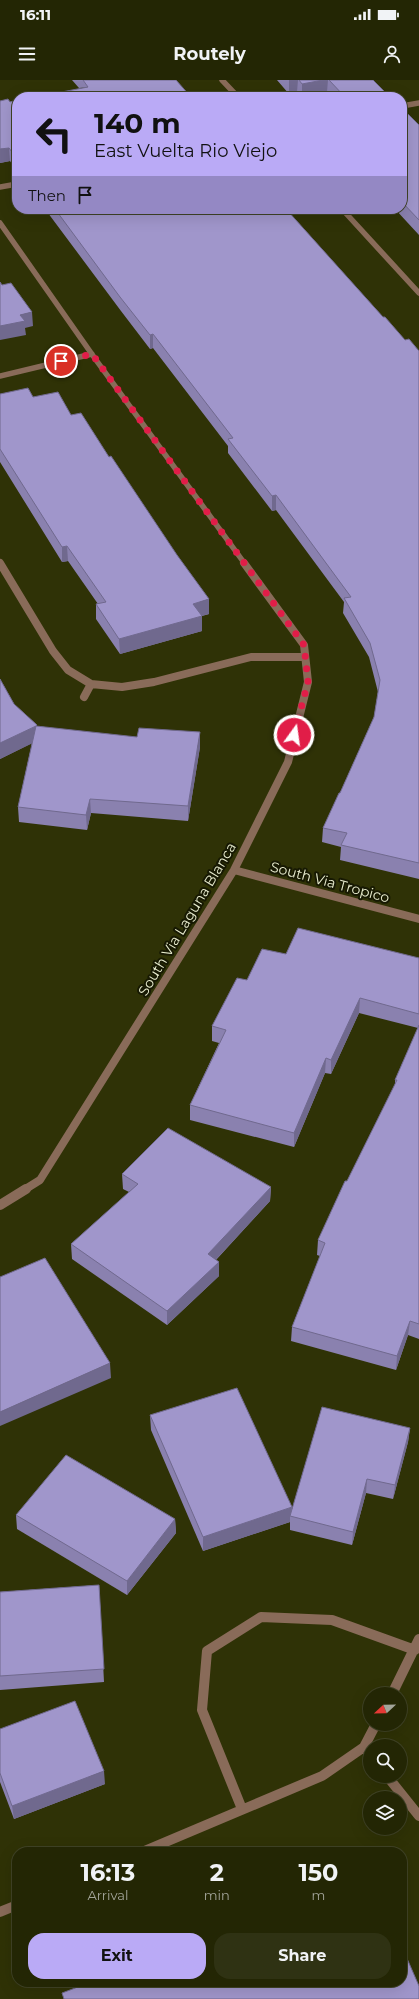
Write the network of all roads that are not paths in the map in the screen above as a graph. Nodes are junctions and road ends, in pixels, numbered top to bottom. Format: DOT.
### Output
graph roads {
  1 [pos="222,80"];
  2 [pos="233,92"];
  3 [pos="419,102"];
  4 [pos="407,105"];
  5 [pos="12,185"];
  6 [pos="0,187"];
  7 [pos="347,214"];
  8 [pos="0,223"];
  9 [pos="419,293"];
  10 [pos="92,354"];
  11 [pos="0,376"];
  12 [pos="0,563"];
  13 [pos="305,657"];
  14 [pos="91,684"];
  15 [pos="84,697"];
  16 [pos="234,870"];
  17 [pos="419,919"];
  18 [pos="0,1205"];
  19 [pos="419,1639"];
  20 [pos="415,1650"];
  21 [pos="396,1687"];
  22 [pos="363,1753"];
  23 [pos="393,1783"];
  24 [pos="242,1809"];
  25 [pos="419,1816"];
  26 [pos="154,1847"];
  27 [pos="12,1907"];
  28 [pos="0,1912"];
  1 -- 2 [label="street"];
  3 -- 4 [label="street"];
  5 -- 6 [label="street"];
  7 -- 9 [label="street"];
  8 -- 10 [label="street, South Via Laguna Blanca"];
  10 -- 11 [label="street"];
  10 -- 13 [label="street, South Via Laguna Blanca"];
  12 -- 14 [label="street"];
  13 -- 14 [label="street"];
  13 -- 16 [label="street, South Via Laguna Blanca"];
  14 -- 15 [label="street"];
  16 -- 17 [label="street, South Via Tropico"];
  16 -- 18 [label="street, South Via Laguna Blanca"];
  19 -- 20 [label="street"];
  20 -- 21 [label="street"];
  20 -- 24 [label="street"];
  22 -- 24 [label="street"];
  23 -- 25 [label="street"];
  24 -- 26 [label="street"];
  27 -- 28 [label="street"];
}
